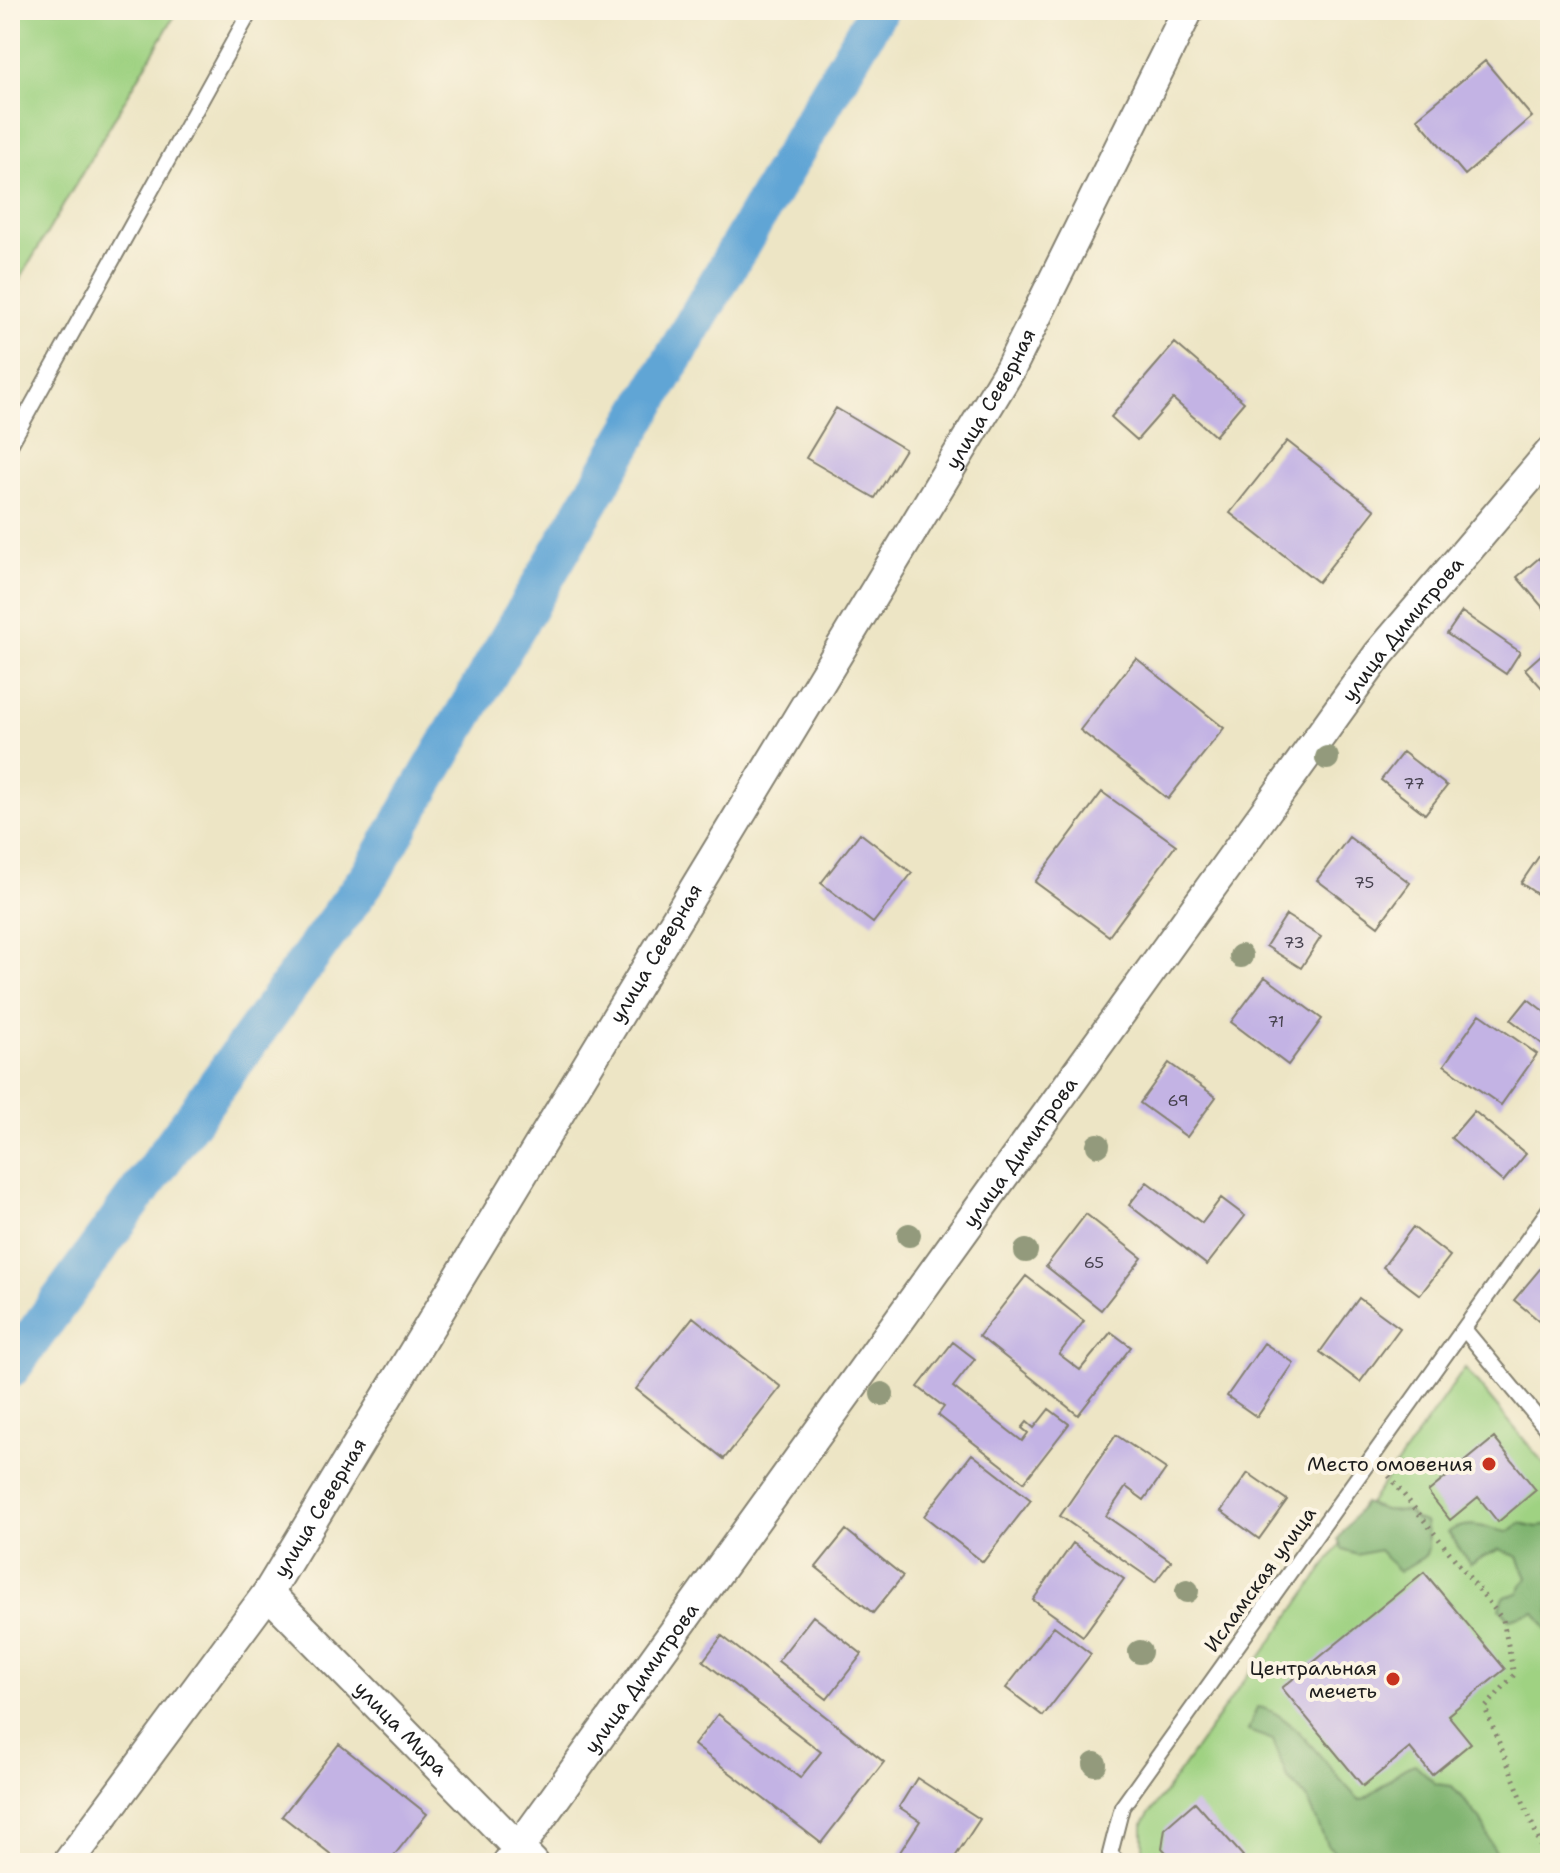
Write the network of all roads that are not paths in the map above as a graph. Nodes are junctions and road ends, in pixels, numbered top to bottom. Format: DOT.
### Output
graph roads {
  1 [pos="251,10"];
  2 [pos="1188,10"];
  3 [pos="10,445"];
  4 [pos="1550,453"];
  5 [pos="1550,1208"];
  6 [pos="1464,1329"];
  7 [pos="1550,1433"];
  8 [pos="268,1593"];
  9 [pos="520,1857"];
  10 [pos="68,1863"];
  11 [pos="1119,1863"];
  1 -- 3 [label="lane"];
  2 -- 8 [label="street, улица Северная"];
  4 -- 9 [label="street, улица Димитрова"];
  5 -- 6 [label="lane, Исламская улица"];
  6 -- 7 [label="lane"];
  6 -- 11 [label="lane, Исламская улица"];
  8 -- 9 [label="street, улица Мира"];
  8 -- 10 [label="street, улица Северная"];
}
